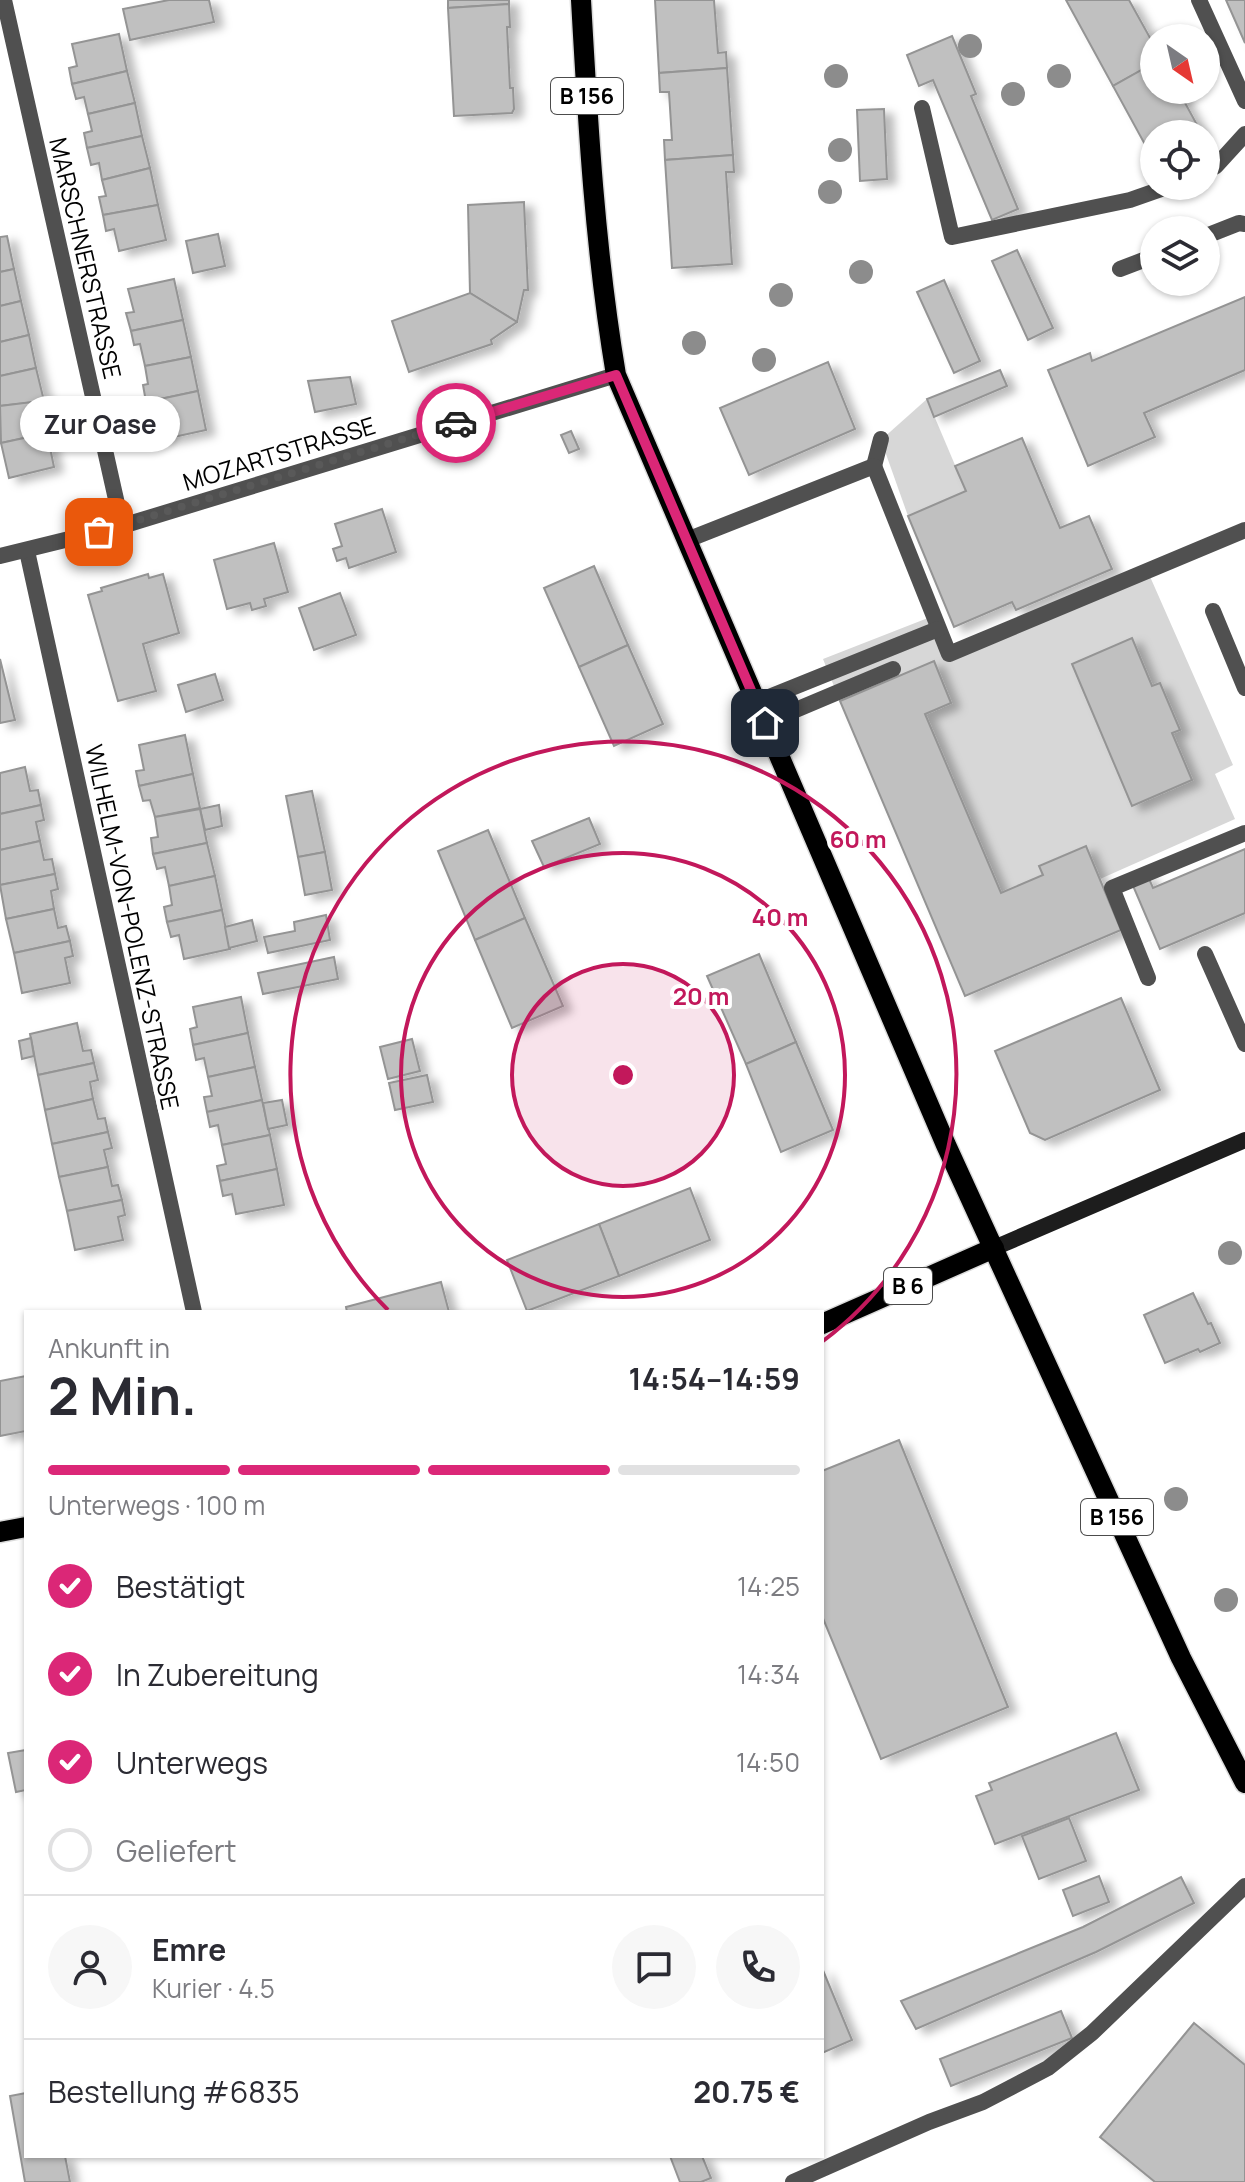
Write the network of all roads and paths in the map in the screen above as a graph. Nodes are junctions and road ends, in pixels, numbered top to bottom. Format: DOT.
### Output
graph roads {
  1 [pos="4,0"];
  2 [pos="581,0"];
  3 [pos="1199,0"];
  4 [pos="1245,101"];
  5 [pos="922,108"];
  6 [pos="1245,134"];
  7 [pos="1220,162"];
  8 [pos="1140,196"];
  9 [pos="1245,224"];
  10 [pos="1220,230"];
  11 [pos="1140,261"];
  12 [pos="1120,269"];
  13 [pos="616,375"];
  14 [pos="881,439"];
  15 [pos="874,466"];
  16 [pos="122,526"];
  17 [pos="1245,530"];
  18 [pos="687,540"];
  19 [pos="27,551"];
  20 [pos="0,556"];
  21 [pos="1213,611"];
  22 [pos="938,629"];
  23 [pos="893,669"];
  24 [pos="1245,688"];
  25 [pos="757,702"];
  26 [pos="765,723"];
  27 [pos="1245,833"];
  28 [pos="1205,954"];
  29 [pos="1148,978"];
  30 [pos="1245,1044"];
  31 [pos="1245,1140"];
  32 [pos="994,1248"];
  33 [pos="194,1310"];
  34 [pos="824,1323"];
  35 [pos="24,1527"];
  36 [pos="0,1532"];
  37 [pos="1245,1783"];
  38 [pos="1245,1886"];
  39 [pos="793,2182"];
  1 -- 16 [label="street, MARSCHNERSTRASSE"];
  2 -- 13 [label="main road, B 156"];
  3 -- 4 [label="street"];
  5 -- 8 [label="street"];
  6 -- 7 [label="street"];
  9 -- 10 [label="street"];
  11 -- 12 [label="street"];
  13 -- 16 [label="street, MOZARTSTRASSE"];
  13 -- 18 [label="main road, B 156"];
  14 -- 15 [label="street"];
  15 -- 18 [label="street"];
  15 -- 22 [label="street"];
  16 -- 19 [label="street, MOZARTSTRASSE"];
  17 -- 22 [label="street"];
  18 -- 25 [label="main road, B 156"];
  19 -- 20 [label="street, MOZARTSTRASSE"];
  19 -- 33 [label="street, WILHELM-VON-POLENZ-STRASSE"];
  21 -- 24 [label="street"];
  22 -- 25 [label="street"];
  23 -- 26 [label="street"];
  25 -- 26 [label="main road, B 156"];
  26 -- 32 [label="main road, B 156"];
  27 -- 29 [label="street"];
  28 -- 30 [label="street"];
  31 -- 32 [label="main road"];
  32 -- 34 [label="main road, B 6"];
  32 -- 37 [label="main road, B 156"];
  35 -- 36 [label="main road"];
  38 -- 39 [label="street"];
}
